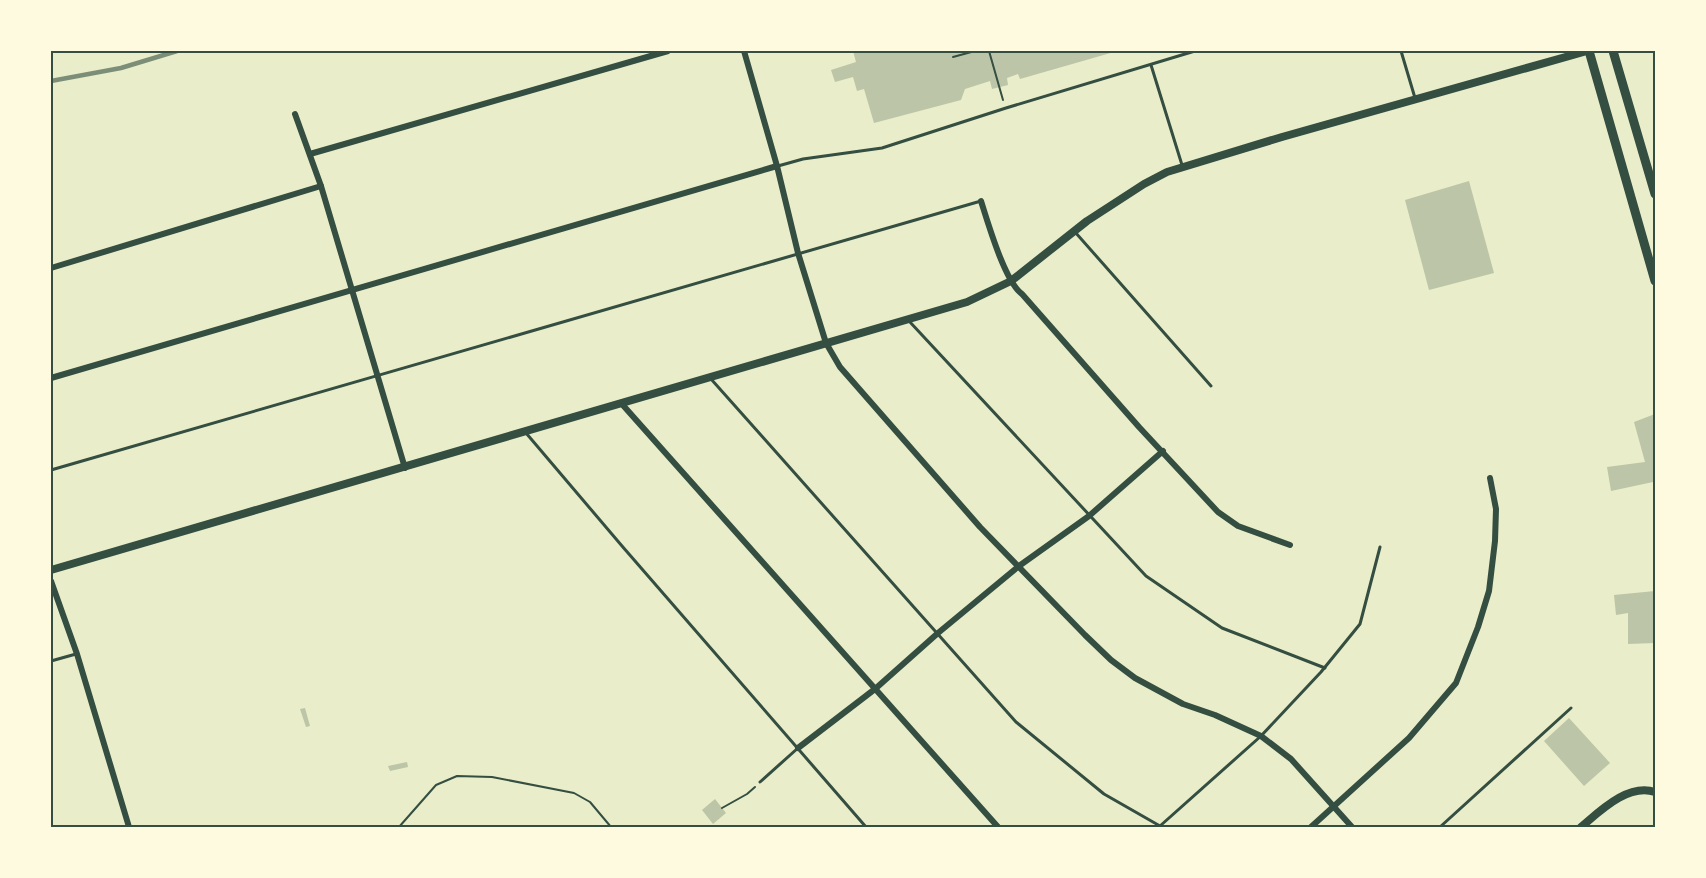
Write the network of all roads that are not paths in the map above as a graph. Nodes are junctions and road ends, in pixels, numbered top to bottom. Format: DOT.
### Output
graph roads {
  1 [pos="669,51"];
  2 [pos="744,51"];
  3 [pos="1195,51"];
  4 [pos="1401,51"];
  5 [pos="1588,51"];
  6 [pos="1613,51"];
  7 [pos="1151,65"];
  8 [pos="1416,100"];
  9 [pos="295,114"];
  10 [pos="310,154"];
  11 [pos="777,166"];
  12 [pos="1182,167"];
  13 [pos="321,186"];
  14 [pos="1655,194"];
  15 [pos="981,201"];
  16 [pos="1075,232"];
  17 [pos="798,254"];
  18 [pos="51,268"];
  19 [pos="1655,280"];
  20 [pos="1011,281"];
  21 [pos="352,290"];
  22 [pos="908,320"];
  23 [pos="826,343"];
  24 [pos="377,375"];
  25 [pos="51,378"];
  26 [pos="709,378"];
  27 [pos="1210,386"];
  28 [pos="621,403"];
  29 [pos="526,433"];
  30 [pos="1162,451"];
  31 [pos="405,468"];
  32 [pos="51,470"];
  33 [pos="1490,478"];
  34 [pos="1089,516"];
  35 [pos="1290,545"];
  36 [pos="1380,548"];
  37 [pos="1019,566"];
  38 [pos="51,570"];
  39 [pos="51,582"];
  40 [pos="938,633"];
  41 [pos="77,654"];
  42 [pos="51,661"];
  43 [pos="1325,668"];
  44 [pos="875,689"];
  45 [pos="1571,708"];
  46 [pos="1261,736"];
  47 [pos="798,748"];
  48 [pos="760,782"];
  49 [pos="1655,792"];
  50 [pos="1335,807"];
  51 [pos="1159,826"];
  52 [pos="129,827"];
  53 [pos="866,827"];
  54 [pos="998,827"];
  55 [pos="1311,827"];
  56 [pos="1352,827"];
  57 [pos="1440,827"];
  58 [pos="1581,827"];
  1 -- 10 [label="street"];
  2 -- 11 [label="street"];
  3 -- 7 [label="lane"];
  4 -- 8 [label="lane"];
  5 -- 8 [label="street"];
  5 -- 19 [label="main road"];
  6 -- 14 [label="main road"];
  7 -- 11 [label="lane"];
  7 -- 12 [label="lane"];
  8 -- 12 [label="street"];
  9 -- 10 [label="street"];
  10 -- 13 [label="street"];
  11 -- 17 [label="street"];
  11 -- 21 [label="street"];
  12 -- 16 [label="street"];
  13 -- 18 [label="street"];
  13 -- 21 [label="street"];
  15 -- 17 [label="lane"];
  15 -- 20 [label="street"];
  16 -- 20 [label="street"];
  16 -- 27 [label="lane"];
  17 -- 23 [label="street"];
  17 -- 24 [label="lane"];
  20 -- 22 [label="street"];
  20 -- 30 [label="street"];
  21 -- 24 [label="street"];
  21 -- 25 [label="street"];
  22 -- 23 [label="street"];
  22 -- 34 [label="lane"];
  23 -- 26 [label="street"];
  23 -- 37 [label="street"];
  24 -- 31 [label="street"];
  24 -- 32 [label="lane"];
  26 -- 28 [label="street"];
  26 -- 40 [label="lane"];
  28 -- 29 [label="street"];
  28 -- 44 [label="street"];
  29 -- 31 [label="street"];
  29 -- 47 [label="lane"];
  30 -- 34 [label="street"];
  30 -- 35 [label="street"];
  31 -- 38 [label="street"];
  33 -- 50 [label="street"];
  34 -- 37 [label="street"];
  34 -- 43 [label="lane"];
  36 -- 43 [label="lane"];
  37 -- 40 [label="street"];
  37 -- 46 [label="street"];
  39 -- 41 [label="street"];
  40 -- 44 [label="street"];
  40 -- 51 [label="lane"];
  41 -- 42 [label="lane"];
  41 -- 52 [label="street"];
  43 -- 46 [label="lane"];
  44 -- 47 [label="street"];
  44 -- 54 [label="street"];
  45 -- 57 [label="lane"];
  46 -- 50 [label="street"];
  46 -- 51 [label="lane"];
  47 -- 48 [label="lane"];
  47 -- 53 [label="lane"];
  49 -- 58 [label="street"];
  50 -- 55 [label="street"];
  50 -- 56 [label="street"];
}
